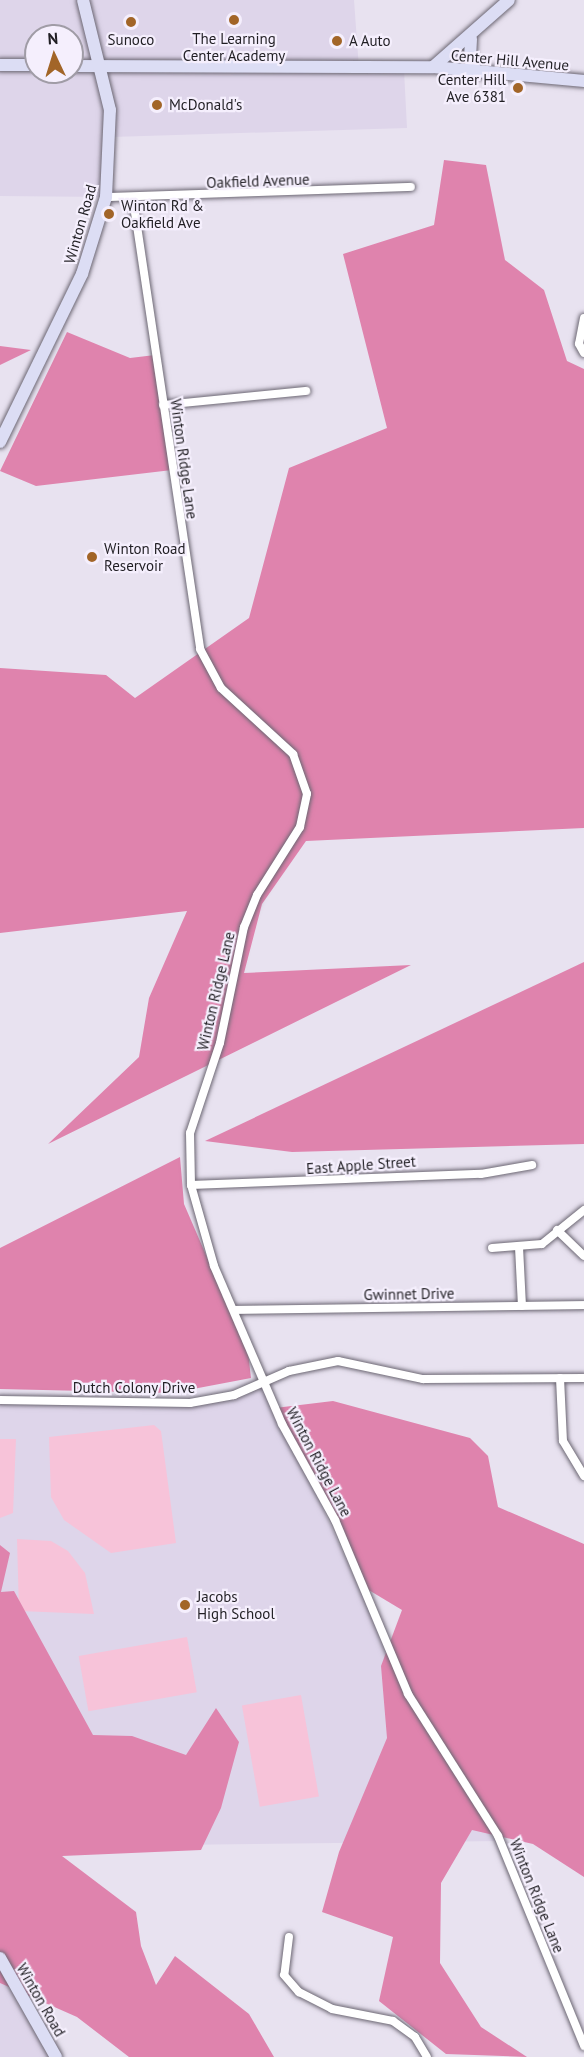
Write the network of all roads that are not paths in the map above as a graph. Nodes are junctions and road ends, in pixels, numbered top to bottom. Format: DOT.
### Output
graph roads {
  1 [pos="82,0"];
  2 [pos="509,0"];
  3 [pos="471,39"];
  4 [pos="0,65"];
  5 [pos="24,65"];
  6 [pos="84,66"];
  7 [pos="102,66"];
  8 [pos="433,68"];
  9 [pos="477,73"];
  10 [pos="584,81"];
  11 [pos="411,187"];
  12 [pos="106,197"];
  13 [pos="133,199"];
  14 [pos="584,318"];
  15 [pos="584,353"];
  16 [pos="306,391"];
  17 [pos="164,405"];
  18 [pos="0,442"];
  19 [pos="532,1165"];
  20 [pos="190,1185"];
  21 [pos="584,1210"];
  22 [pos="557,1230"];
  23 [pos="519,1247"];
  24 [pos="492,1248"];
  25 [pos="584,1256"];
  26 [pos="584,1305"];
  27 [pos="522,1306"];
  28 [pos="234,1310"];
  29 [pos="560,1378"];
  30 [pos="584,1378"];
  31 [pos="265,1382"];
  32 [pos="0,1400"];
  33 [pos="584,1476"];
  34 [pos="290,1937"];
  35 [pos="0,1958"];
  36 [pos="584,2046"];
  37 [pos="57,2057"];
  38 [pos="427,2057"];
  1 -- 7 [label="main road, Winton Road"];
  2 -- 3 [label="main road"];
  3 -- 8 [label="main road"];
  3 -- 9 [label="main road"];
  4 -- 5 [label="main road"];
  6 -- 7 [label="main road, Center Hill Avenue"];
  7 -- 8 [label="main road, Center Hill Avenue"];
  7 -- 12 [label="main road, Winton Road"];
  8 -- 9 [label="main road, Center Hill Avenue"];
  9 -- 10 [label="main road, Center Hill Avenue"];
  11 -- 13 [label="street, Oakfield Avenue"];
  12 -- 13 [label="street, Oakfield Avenue"];
  12 -- 18 [label="main road, Winton Road"];
  13 -- 17 [label="street, Winton Ridge Lane"];
  14 -- 15 [label="street"];
  16 -- 17 [label="street"];
  17 -- 20 [label="street, Winton Ridge Lane"];
  19 -- 20 [label="street, East Apple Street"];
  20 -- 28 [label="street, Winton Ridge Lane"];
  21 -- 22 [label="street"];
  22 -- 23 [label="street"];
  22 -- 25 [label="street"];
  23 -- 24 [label="street"];
  23 -- 27 [label="street"];
  26 -- 27 [label="street, Gwinnet Drive"];
  27 -- 28 [label="street, Gwinnet Drive"];
  28 -- 31 [label="street, Winton Ridge Lane"];
  29 -- 30 [label="street, Dutch Colony Drive"];
  29 -- 31 [label="street, Dutch Colony Drive"];
  29 -- 33 [label="street"];
  31 -- 32 [label="street, Dutch Colony Drive"];
  31 -- 36 [label="street, Winton Ridge Lane"];
  34 -- 38 [label="street"];
  35 -- 37 [label="main road, Winton Road"];
}
